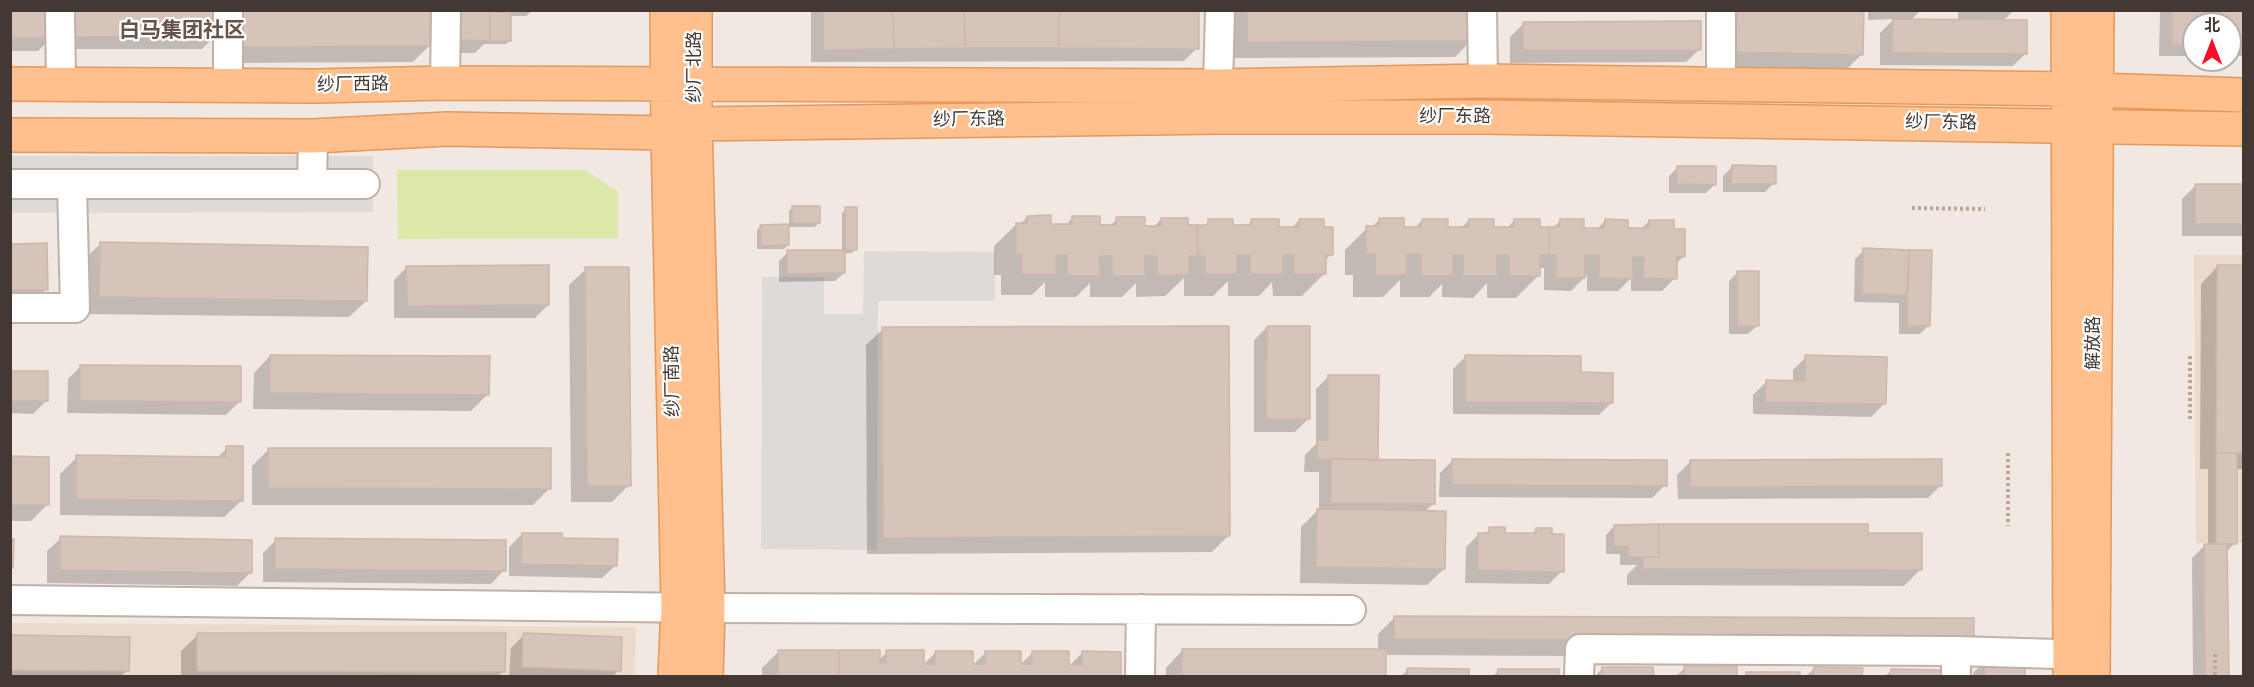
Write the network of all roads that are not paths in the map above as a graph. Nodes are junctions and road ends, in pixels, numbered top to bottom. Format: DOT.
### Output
graph roads {
  1 [pos="60,10"];
  2 [pos="228,10"];
  3 [pos="446,10"];
  4 [pos="667,10"];
  5 [pos="695,10"];
  6 [pos="1220,10"];
  7 [pos="1482,10"];
  8 [pos="1721,10"];
  9 [pos="2068,10"];
  10 [pos="2097,10"];
  11 [pos="1483,81"];
  12 [pos="445,83"];
  13 [pos="10,84"];
  14 [pos="1721,84"];
  15 [pos="228,85"];
  16 [pos="681,85"];
  17 [pos="61,86"];
  18 [pos="1218,86"];
  19 [pos="2082,90"];
  20 [pos="2244,95"];
  21 [pos="2082,126"];
  22 [pos="681,129"];
  23 [pos="2244,129"];
  24 [pos="10,135"];
  25 [pos="313,136"];
  26 [pos="10,184"];
  27 [pos="72,184"];
  28 [pos="312,184"];
  29 [pos="365,184"];
  30 [pos="10,308"];
  31 [pos="10,600"];
  32 [pos="693,608"];
  33 [pos="1141,609"];
  34 [pos="1351,610"];
  35 [pos="1956,664"];
  36 [pos="2081,666"];
  37 [pos="675,676"];
  38 [pos="706,676"];
  39 [pos="1140,676"];
  40 [pos="1580,676"];
  1 -- 17 [label="street"];
  2 -- 15 [label="street"];
  3 -- 12 [label="street"];
  4 -- 16 [label="main road, 纱厂北路"];
  5 -- 16 [label="main road, 纱厂北路"];
  6 -- 18 [label="street"];
  7 -- 11 [label="street"];
  8 -- 14 [label="street"];
  9 -- 19 [label="main road, 解放路"];
  10 -- 19 [label="main road, 解放路"];
  11 -- 14 [label="main road, 纱厂东路"];
  11 -- 18 [label="main road, 纱厂东路"];
  12 -- 15 [label="main road, 纱厂西路"];
  12 -- 16 [label="main road, 纱厂西路"];
  13 -- 17 [label="main road, 纱厂西路"];
  14 -- 19 [label="main road, 纱厂东路"];
  15 -- 17 [label="main road, 纱厂西路"];
  16 -- 18 [label="main road, 纱厂东路"];
  16 -- 22 [label="main road, 纱厂南路"];
  19 -- 20 [label="main road, 纱厂东路"];
  19 -- 21 [label="main road, 解放路"];
  21 -- 22 [label="main road, 纱厂东路"];
  21 -- 23 [label="main road, 纱厂东路"];
  21 -- 36 [label="main road, 解放路"];
  22 -- 25 [label="main road"];
  22 -- 32 [label="main road, 纱厂南路"];
  24 -- 25 [label="main road"];
  25 -- 28 [label="street"];
  26 -- 27 [label="street"];
  27 -- 28 [label="street"];
  27 -- 30 [label="street"];
  28 -- 29 [label="street"];
  31 -- 32 [label="street"];
  32 -- 33 [label="street"];
  32 -- 37 [label="main road, 纱厂南路"];
  32 -- 38 [label="main road, 纱厂南路"];
  33 -- 34 [label="street"];
  33 -- 39 [label="street"];
  35 -- 36 [label="street"];
  35 -- 40 [label="street"];
}
